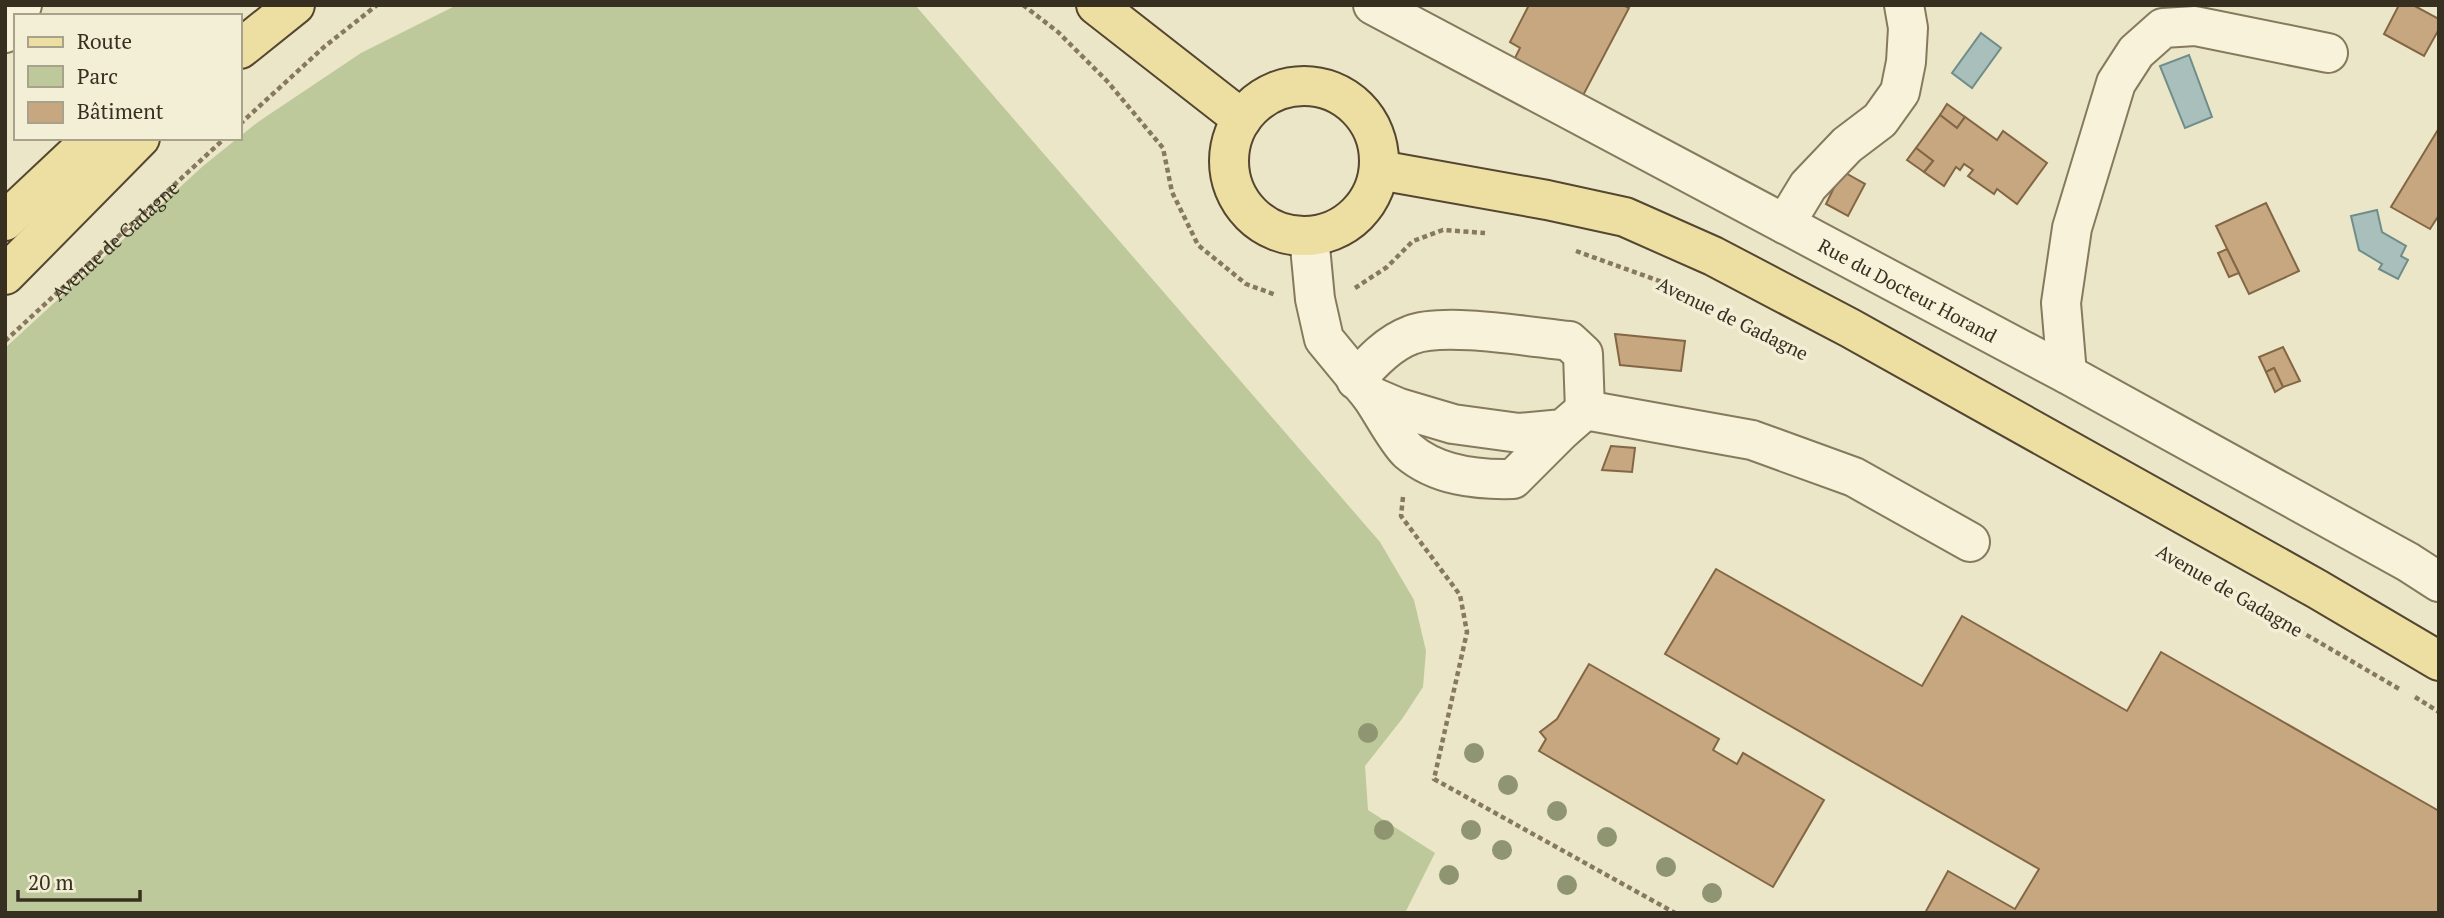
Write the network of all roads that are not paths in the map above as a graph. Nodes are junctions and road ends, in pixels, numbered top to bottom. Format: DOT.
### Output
graph roads {
  1 [pos="295,5"];
  2 [pos="1096,5"];
  3 [pos="1373,5"];
  4 [pos="1904,5"];
  5 [pos="242,47"];
  6 [pos="2328,52"];
  7 [pos="1242,119"];
  8 [pos="91,140"];
  9 [pos="139,140"];
  10 [pos="1379,170"];
  11 [pos="5,221"];
  12 [pos="1785,224"];
  13 [pos="1309,236"];
  14 [pos="5,275"];
  15 [pos="2067,374"];
  16 [pos="1364,388"];
  17 [pos="1574,420"];
  18 [pos="1970,542"];
  19 [pos="2439,582"];
  20 [pos="2439,661"];
  1 -- 5 [label="main road"];
  2 -- 7 [label="main road"];
  3 -- 12 [label="street, Rue du Docteur Horand"];
  4 -- 12 [label="street"];
  6 -- 15 [label="street"];
  7 -- 10 [label="main road"];
  7 -- 13 [label="main road"];
  8 -- 11 [label="main road"];
  9 -- 14 [label="main road"];
  10 -- 13 [label="main road"];
  10 -- 20 [label="main road"];
  12 -- 15 [label="street, Rue du Docteur Horand"];
  13 -- 16 [label="street"];
  15 -- 19 [label="street, Rue du Docteur Horand"];
  16 -- 17 [label="street"];
  16 -- 17 [label="street"];
  16 -- 17 [label="street"];
  17 -- 18 [label="street"];
}
